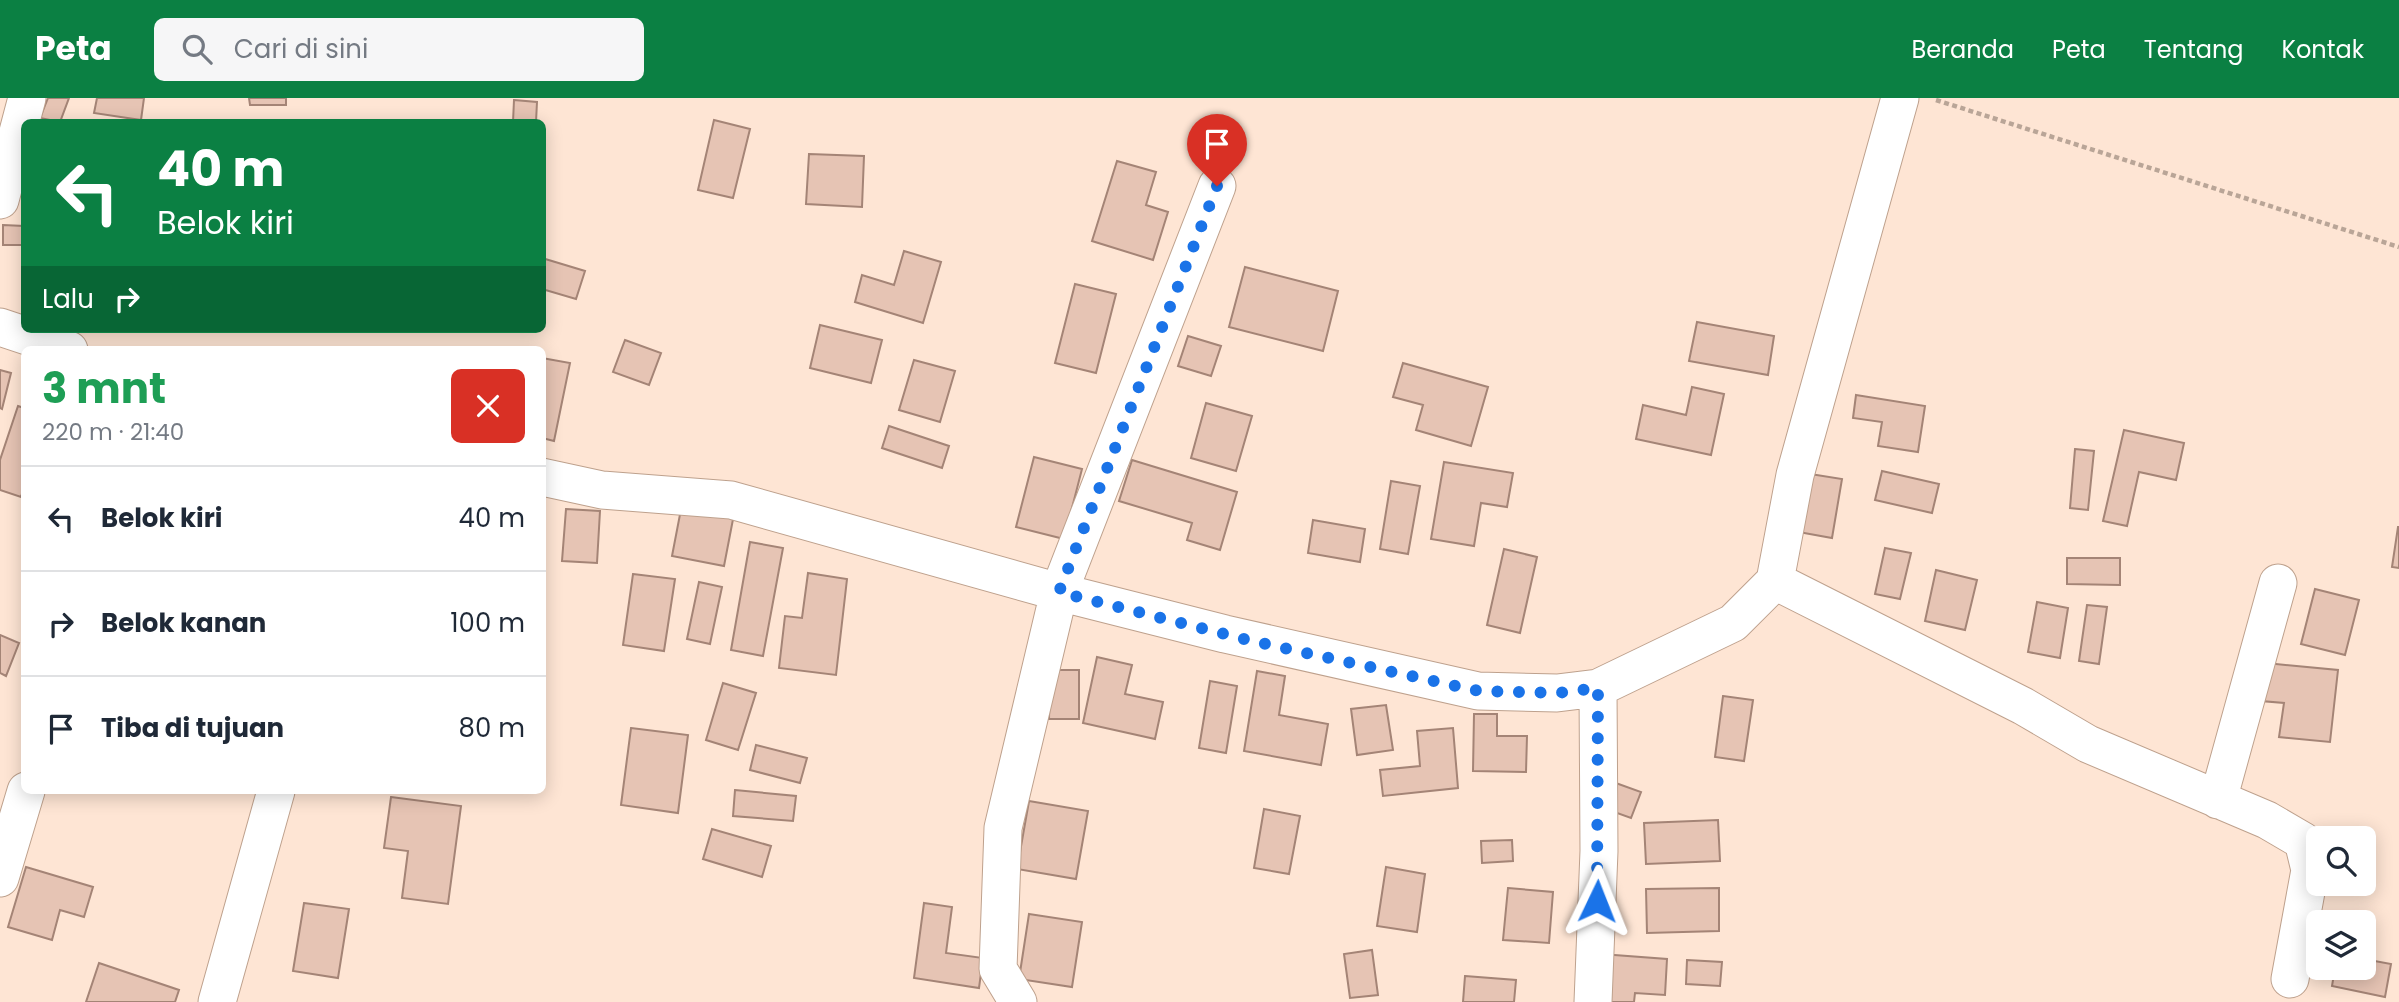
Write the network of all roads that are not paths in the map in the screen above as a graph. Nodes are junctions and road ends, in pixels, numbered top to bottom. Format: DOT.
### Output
graph roads {
  1 [pos="27,98"];
  2 [pos="1900,98"];
  3 [pos="21,119"];
  4 [pos="21,121"];
  5 [pos="1217,186"];
  6 [pos="0,200"];
  7 [pos="0,327"];
  8 [pos="57,346"];
  9 [pos="546,478"];
  10 [pos="1775,581"];
  11 [pos="2278,583"];
  12 [pos="1059,592"];
  13 [pos="1598,688"];
  14 [pos="25,794"];
  15 [pos="275,794"];
  16 [pos="2218,800"];
  17 [pos="0,878"];
  18 [pos="2290,979"];
  19 [pos="217,1002"];
  20 [pos="1018,1002"];
  21 [pos="1593,1002"];
  1 -- 3 [label="street"];
  2 -- 10 [label="street"];
  4 -- 6 [label="street"];
  5 -- 12 [label="street"];
  7 -- 8 [label="street"];
  9 -- 12 [label="street"];
  10 -- 13 [label="street"];
  10 -- 16 [label="street"];
  11 -- 16 [label="street"];
  12 -- 13 [label="street"];
  12 -- 20 [label="street"];
  13 -- 21 [label="street"];
  14 -- 17 [label="street"];
  15 -- 19 [label="street"];
  16 -- 18 [label="street"];
}
